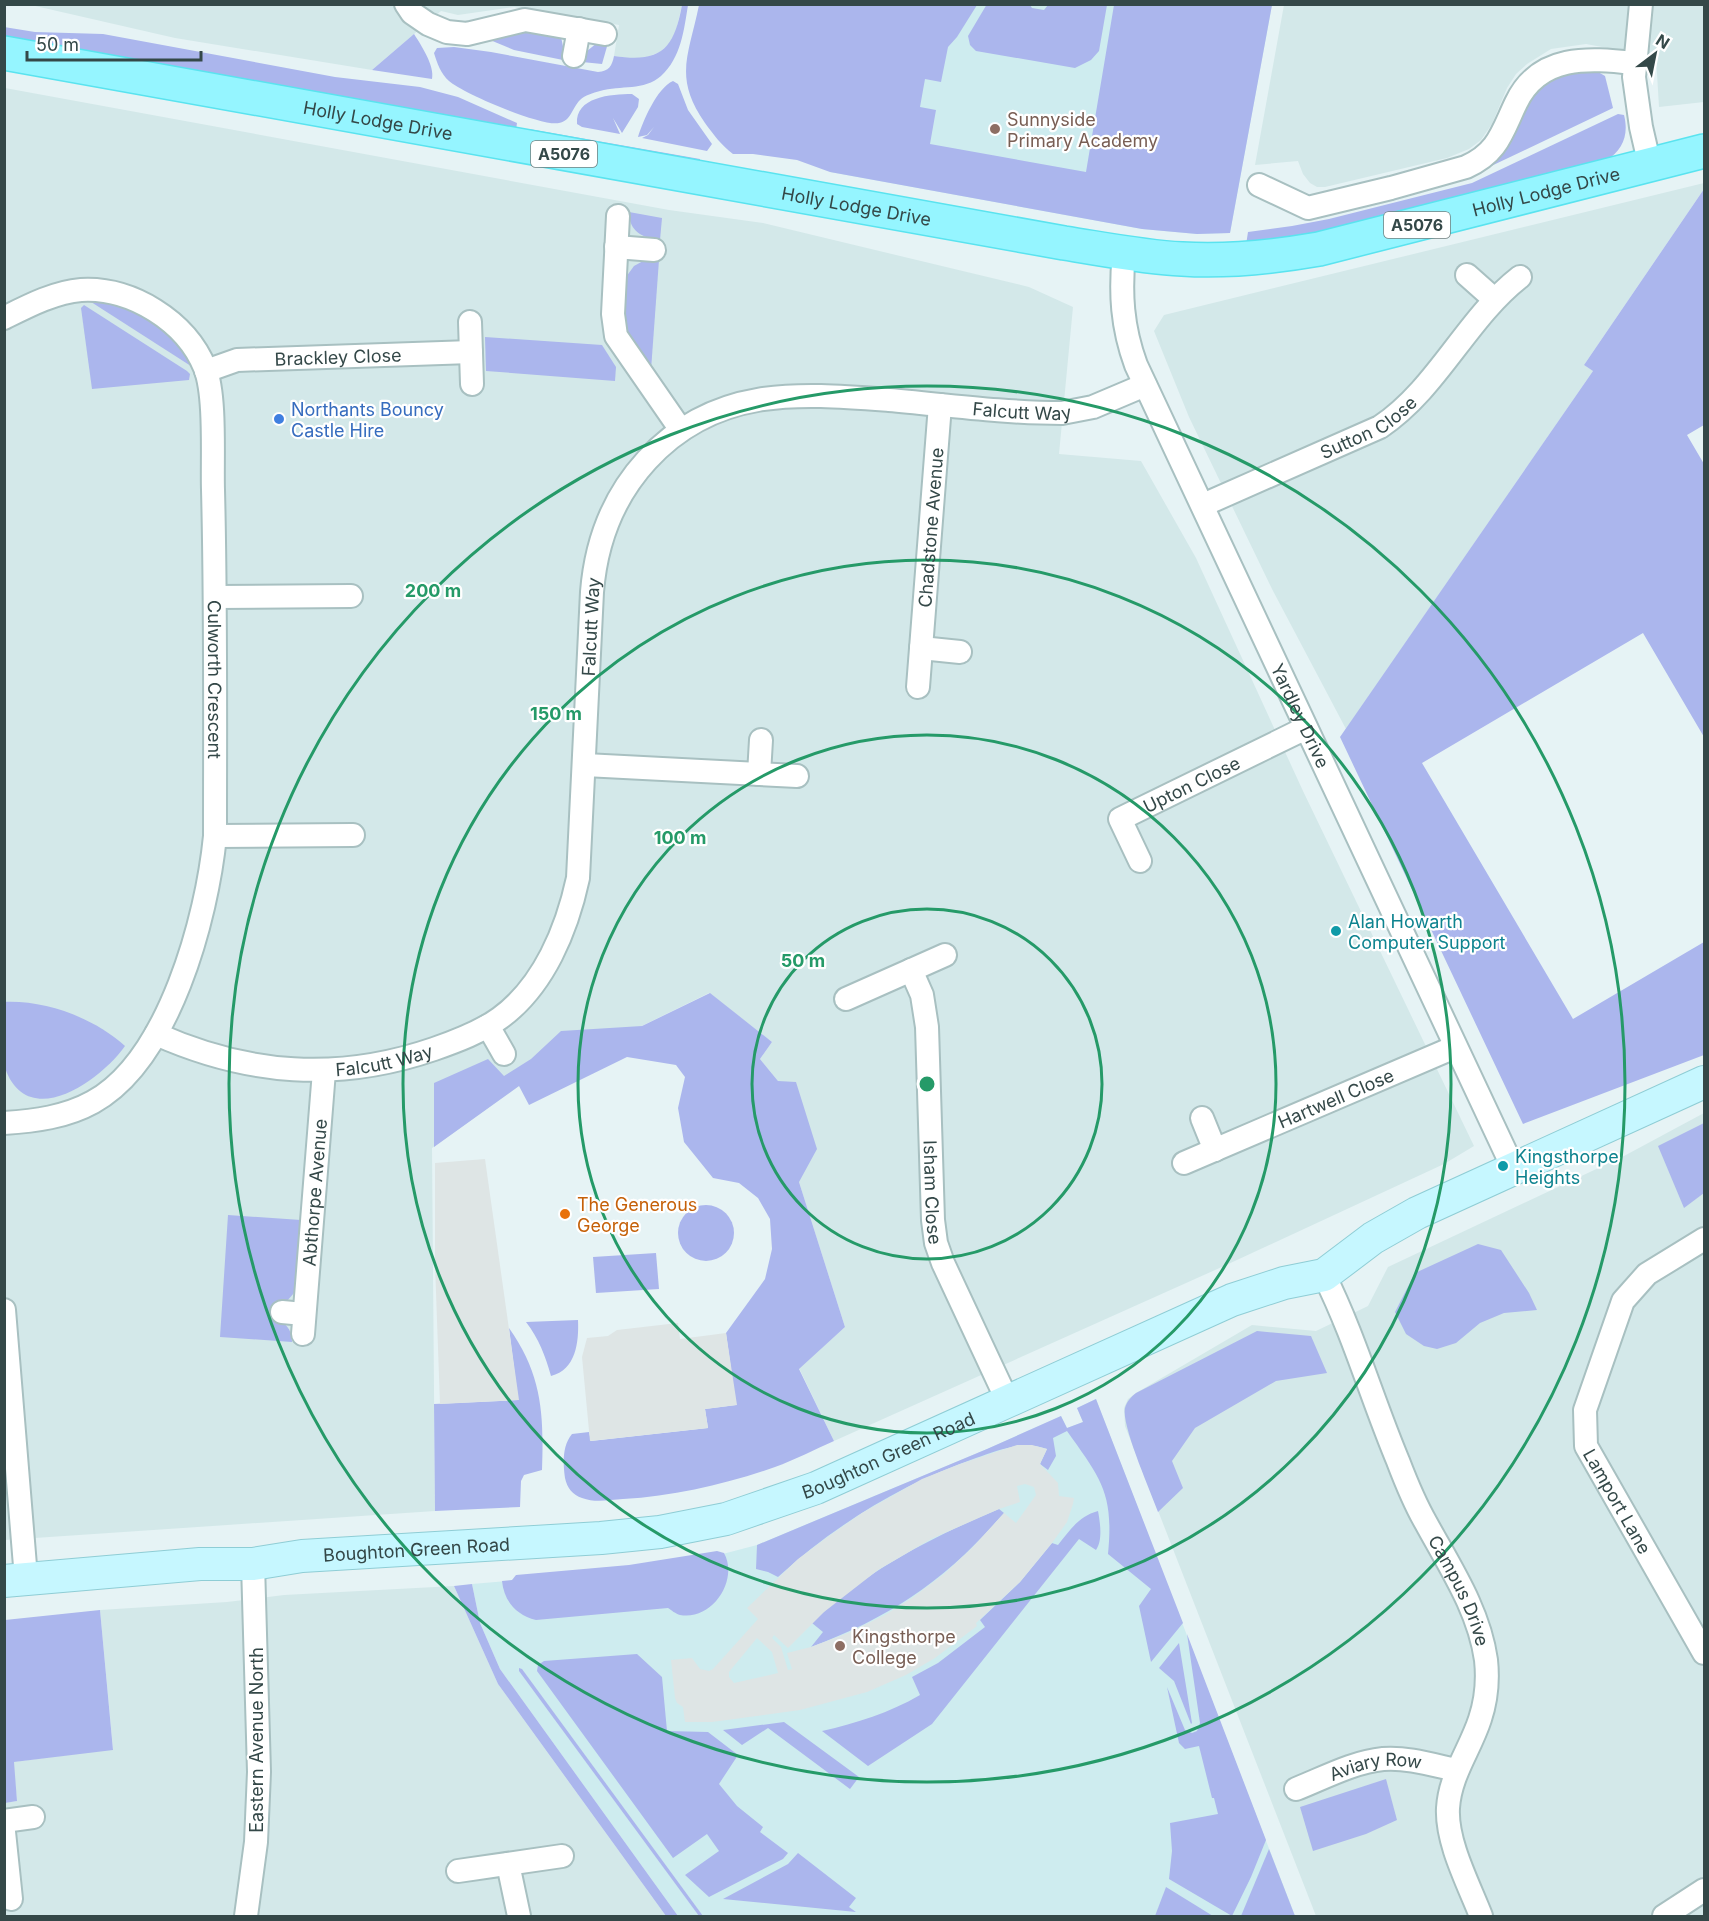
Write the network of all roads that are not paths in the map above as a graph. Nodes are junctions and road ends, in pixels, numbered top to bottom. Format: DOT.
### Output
graph roads {
  1 [pos="406,4"];
  2 [pos="1641,4"];
  3 [pos="579,29"];
  4 [pos="605,34"];
  5 [pos="4,53"];
  6 [pos="574,56"];
  7 [pos="1634,63"];
  8 [pos="1704,151"];
  9 [pos="1650,166"];
  10 [pos="1259,185"];
  11 [pos="618,216"];
  12 [pos="616,247"];
  13 [pos="654,250"];
  14 [pos="1124,253"];
  15 [pos="1467,275"];
  16 [pos="1520,277"];
  17 [pos="1494,299"];
  18 [pos="4,318"];
  19 [pos="470,322"];
  20 [pos="471,352"];
  21 [pos="206,371"];
  22 [pos="472,384"];
  23 [pos="1145,385"];
  24 [pos="940,405"];
  25 [pos="681,430"];
  26 [pos="1203,505"];
  27 [pos="351,596"];
  28 [pos="215,597"];
  29 [pos="921,648"];
  30 [pos="960,652"];
  31 [pos="918,687"];
  32 [pos="1306,728"];
  33 [pos="761,740"];
  34 [pos="585,765"];
  35 [pos="759,774"];
  36 [pos="797,776"];
  37 [pos="353,835"];
  38 [pos="215,836"];
  39 [pos="1140,861"];
  40 [pos="945,955"];
  41 [pos="911,970"];
  42 [pos="846,999"];
  43 [pos="488,1026"];
  44 [pos="156,1034"];
  45 [pos="1455,1047"];
  46 [pos="504,1054"];
  47 [pos="324,1071"];
  48 [pos="1704,1082"];
  49 [pos="1202,1118"];
  50 [pos="4,1123"];
  51 [pos="1215,1150"];
  52 [pos="1184,1163"];
  53 [pos="1514,1170"];
  54 [pos="1704,1239"];
  55 [pos="1324,1275"];
  56 [pos="4,1310"];
  57 [pos="297,1320"];
  58 [pos="1008,1402"];
  59 [pos="253,1564"];
  60 [pos="15,1580"];
  61 [pos="1704,1653"];
  62 [pos="1456,1770"];
  63 [pos="1296,1789"];
  64 [pos="33,1816"];
  65 [pos="4,1821"];
  66 [pos="4,1832"];
  67 [pos="562,1856"];
  68 [pos="508,1864"];
  69 [pos="458,1871"];
  70 [pos="1704,1890"];
  71 [pos="11,1899"];
  72 [pos="246,1917"];
  73 [pos="519,1917"];
  74 [pos="1481,1917"];
  75 [pos="1664,1917"];
  1 -- 3 [label="street"];
  2 -- 7 [label="street"];
  3 -- 4 [label="street"];
  3 -- 6 [label="street"];
  5 -- 14 [label="main road, Holly Lodge Drive / A5076"];
  7 -- 9 [label="street"];
  7 -- 10 [label="street"];
  8 -- 9 [label="main road, Holly Lodge Drive / A5076"];
  9 -- 14 [label="main road, Holly Lodge Drive / A5076"];
  11 -- 12 [label="street"];
  12 -- 13 [label="street"];
  12 -- 25 [label="street"];
  14 -- 23 [label="street, Yardley Drive"];
  15 -- 17 [label="street"];
  16 -- 17 [label="street, Sutton Close"];
  17 -- 26 [label="street, Sutton Close"];
  18 -- 21 [label="street, Culworth Crescent"];
  19 -- 20 [label="street"];
  20 -- 21 [label="street, Brackley Close"];
  20 -- 22 [label="street"];
  21 -- 28 [label="street, Culworth Crescent"];
  23 -- 24 [label="street, Falcutt Way"];
  23 -- 26 [label="street, Yardley Drive"];
  24 -- 25 [label="street, Falcutt Way"];
  24 -- 29 [label="street, Chadstone Avenue"];
  25 -- 34 [label="street, Falcutt Way"];
  26 -- 32 [label="street, Yardley Drive"];
  27 -- 28 [label="street"];
  28 -- 38 [label="street, Culworth Crescent"];
  29 -- 30 [label="street"];
  29 -- 31 [label="street, Chadstone Avenue"];
  32 -- 39 [label="street, Upton Close"];
  32 -- 45 [label="street, Yardley Drive"];
  33 -- 35 [label="street"];
  34 -- 35 [label="street"];
  34 -- 43 [label="street, Falcutt Way"];
  35 -- 36 [label="street"];
  37 -- 38 [label="street"];
  38 -- 44 [label="street, Culworth Crescent"];
  40 -- 41 [label="street"];
  41 -- 42 [label="street"];
  41 -- 58 [label="street, Isham Close"];
  43 -- 46 [label="street"];
  43 -- 47 [label="street, Falcutt Way"];
  44 -- 47 [label="street, Falcutt Way"];
  44 -- 50 [label="street, Culworth Crescent"];
  45 -- 51 [label="street, Hartwell Close"];
  45 -- 53 [label="street, Yardley Drive"];
  47 -- 57 [label="street, Abthorpe Avenue"];
  48 -- 53 [label="street, Boughton Green Road"];
  49 -- 51 [label="street"];
  51 -- 52 [label="street, Hartwell Close"];
  53 -- 55 [label="street, Boughton Green Road"];
  54 -- 61 [label="street, Lamport Lane"];
  55 -- 58 [label="street, Boughton Green Road"];
  55 -- 62 [label="street, Campus Drive"];
  56 -- 60 [label="street"];
  58 -- 59 [label="street, Boughton Green Road"];
  59 -- 60 [label="street, Boughton Green Road"];
  59 -- 72 [label="street, Eastern Avenue North"];
  62 -- 63 [label="street, Aviary Row"];
  62 -- 74 [label="street, Campus Drive"];
  64 -- 65 [label="street"];
  66 -- 71 [label="street"];
  67 -- 68 [label="street"];
  68 -- 69 [label="street"];
  68 -- 73 [label="street"];
  70 -- 75 [label="street"];
}
